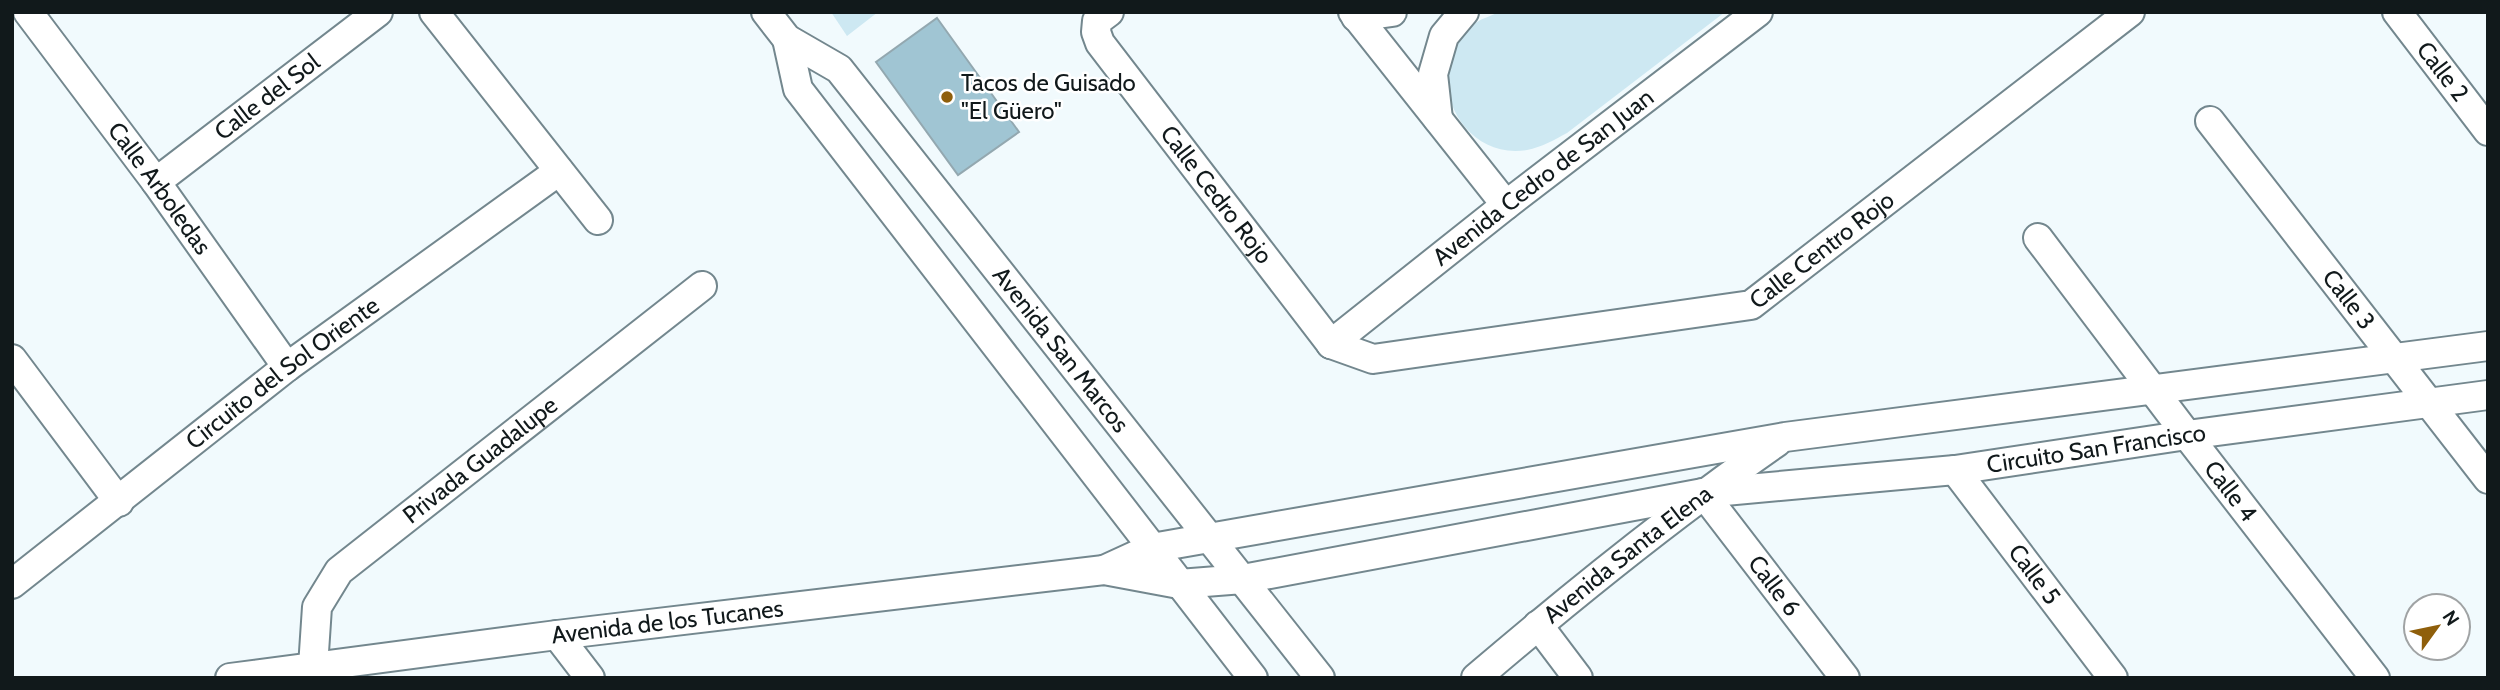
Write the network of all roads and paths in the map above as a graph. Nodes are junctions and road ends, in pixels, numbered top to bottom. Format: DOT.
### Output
graph roads {
  1 [pos="28,12"];
  2 [pos="378,12"];
  3 [pos="434,12"];
  4 [pos="766,12"];
  5 [pos="1109,12"];
  6 [pos="1392,12"];
  7 [pos="1464,12"];
  8 [pos="1758,12"];
  9 [pos="2130,12"];
  10 [pos="2397,12"];
  11 [pos="1354,15"];
  12 [pos="787,39"];
  13 [pos="1438,118"];
  14 [pos="2210,121"];
  15 [pos="2488,131"];
  16 [pos="559,171"];
  17 [pos="156,182"];
  18 [pos="1506,205"];
  19 [pos="598,220"];
  20 [pos="2038,238"];
  21 [pos="702,286"];
  22 [pos="1331,344"];
  23 [pos="2488,346"];
  24 [pos="12,359"];
  25 [pos="2394,359"];
  26 [pos="286,368"];
  27 [pos="2154,390"];
  28 [pos="2488,395"];
  29 [pos="2429,402"];
  30 [pos="2187,435"];
  31 [pos="1785,437"];
  32 [pos="1955,470"];
  33 [pos="2488,479"];
  34 [pos="1703,493"];
  35 [pos="119,502"];
  36 [pos="1211,538"];
  37 [pos="1152,548"];
  38 [pos="1104,570"];
  39 [pos="1243,579"];
  40 [pos="12,584"];
  41 [pos="1180,584"];
  42 [pos="1538,625"];
  43 [pos="557,635"];
  44 [pos="317,672"];
  45 [pos="230,678"];
  46 [pos="590,678"];
  47 [pos="1253,678"];
  48 [pos="1320,678"];
  49 [pos="1476,678"];
  50 [pos="1578,678"];
  51 [pos="1845,678"];
  52 [pos="2113,678"];
  53 [pos="2375,678"];
  1 -- 17 [label="street, Calle Arboledas"];
  2 -- 17 [label="street, Calle del Sol"];
  3 -- 16 [label="street"];
  4 -- 12 [label="street, Avenida San Marcos"];
  5 -- 22 [label="street, Calle Cedro Rojo"];
  6 -- 11 [label="street"];
  7 -- 13 [label="street"];
  8 -- 18 [label="street, Avenida Cedro de San Juan"];
  9 -- 22 [label="street, Calle Centro Rojo"];
  10 -- 15 [label="street, Calle 2"];
  11 -- 13 [label="street"];
  12 -- 36 [label="street, Avenida San Marcos"];
  12 -- 37 [label="street, Avenida San Marcos"];
  13 -- 18 [label="street"];
  14 -- 25 [label="street, Calle 3"];
  16 -- 19 [label="street"];
  16 -- 26 [label="street, Circuito del Sol Oriente"];
  17 -- 26 [label="street, Calle Arboledas"];
  18 -- 22 [label="street, Avenida Cedro de San Juan"];
  20 -- 27 [label="street, Calle 4"];
  21 -- 44 [label="street, Privada Guadalupe"];
  23 -- 25 [label="street, Circuito San Francisco"];
  24 -- 35 [label="street"];
  25 -- 27 [label="street, Circuito San Francisco"];
  25 -- 29 [label="street, Calle 3"];
  26 -- 35 [label="street, Circuito del Sol Oriente"];
  27 -- 30 [label="street, Calle 4"];
  27 -- 31 [label="street, Circuito San Francisco"];
  28 -- 29 [label="street, Circuito San Francisco"];
  29 -- 30 [label="street, Circuito San Francisco"];
  29 -- 33 [label="street, Calle 3"];
  30 -- 32 [label="street, Circuito San Francisco"];
  30 -- 53 [label="street, Calle 4"];
  31 -- 34 [label="street, Avenida Santa Elena"];
  31 -- 36 [label="street, Circuito San Francisco"];
  32 -- 34 [label="street, Circuito San Francisco"];
  32 -- 52 [label="street, Calle 5"];
  34 -- 39 [label="street, Circuito San Francisco"];
  34 -- 42 [label="street, Avenida Santa Elena"];
  34 -- 51 [label="street, Calle 6"];
  35 -- 40 [label="street, Circuito del Sol Oriente"];
  36 -- 37 [label="street, Avenida de los Tucanes"];
  36 -- 39 [label="street, Avenida San Marcos"];
  37 -- 38 [label="street, Avenida de los Tucanes"];
  37 -- 41 [label="street, Avenida San Marcos"];
  38 -- 41 [label="street, Avenida de los Tucanes"];
  38 -- 43 [label="street, Avenida de los Tucanes"];
  39 -- 41 [label="street, Avenida de los Tucanes"];
  39 -- 48 [label="street, Avenida San Marcos"];
  41 -- 47 [label="street, Avenida San Marcos"];
  42 -- 49 [label="street, Avenida Santa Elena"];
  42 -- 50 [label="street"];
  43 -- 44 [label="street, Avenida de los Tucanes"];
  43 -- 46 [label="street"];
  44 -- 45 [label="street, Avenida de los Tucanes"];
}
